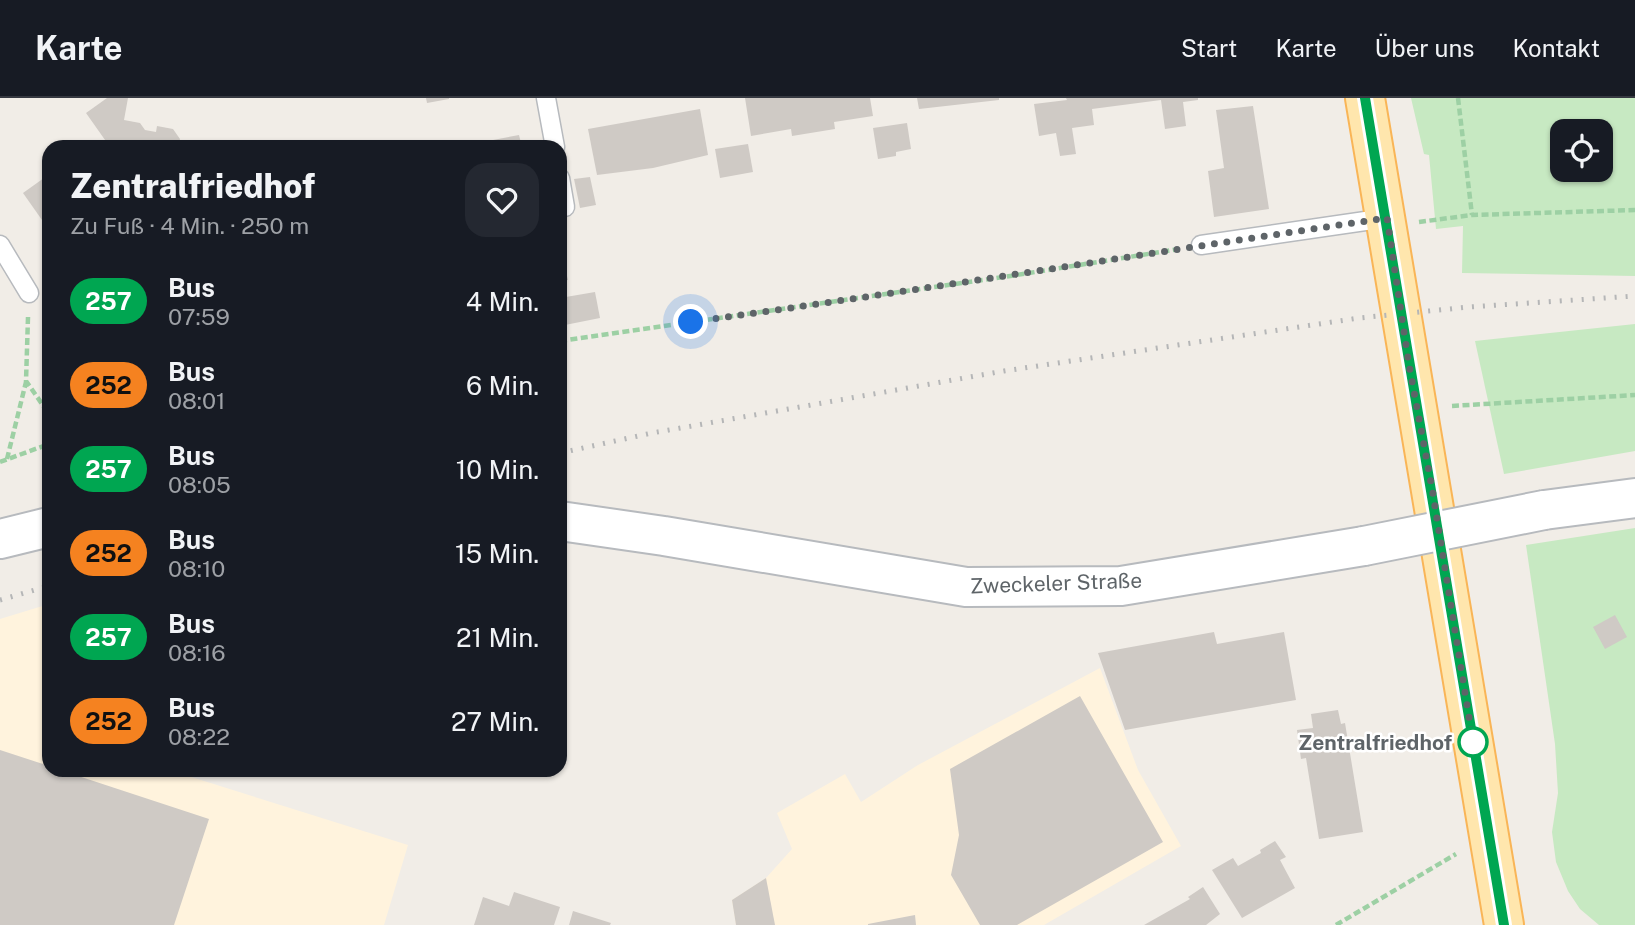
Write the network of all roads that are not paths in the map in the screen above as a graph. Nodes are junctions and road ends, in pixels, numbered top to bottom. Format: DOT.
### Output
graph roads {
  1 [pos="546,98"];
  2 [pos="1365,98"];
  3 [pos="554,140"];
  4 [pos="1387,222"];
  5 [pos="0,245"];
  6 [pos="1201,245"];
  7 [pos="29,293"];
  8 [pos="1635,498"];
  9 [pos="567,522"];
  10 [pos="1504,925"];
  1 -- 3 [label="lane"];
  2 -- 4 [label="main road"];
  4 -- 6 [label="lane"];
  4 -- 10 [label="main road"];
  5 -- 7 [label="lane"];
  8 -- 9 [label="street, Zweckeler Straße, bridge"];
}
